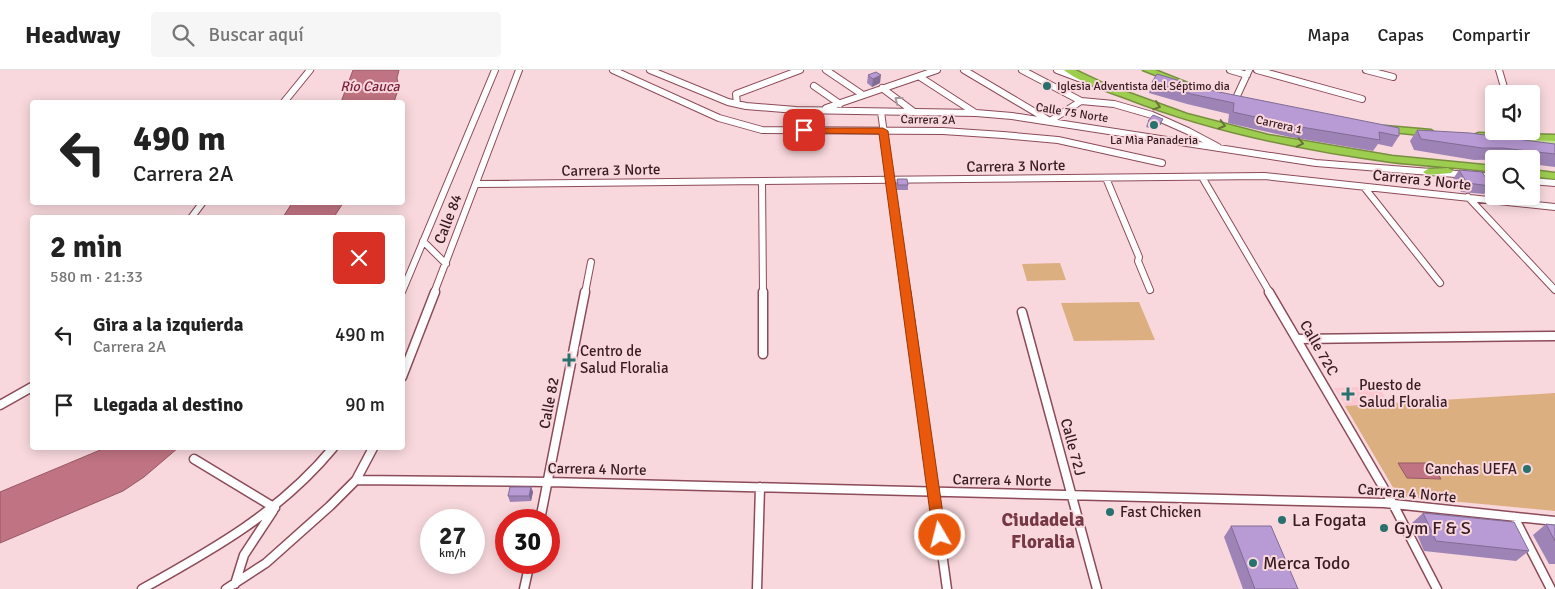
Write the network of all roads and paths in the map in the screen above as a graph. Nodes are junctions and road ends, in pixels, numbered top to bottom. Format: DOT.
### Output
graph roads {
  1 [pos="310,70"];
  2 [pos="494,70"];
  3 [pos="519,70"];
  4 [pos="613,70"];
  5 [pos="650,70"];
  6 [pos="800,70"];
  7 [pos="826,70"];
  8 [pos="937,70"];
  9 [pos="964,70"];
  10 [pos="1022,70"];
  11 [pos="1057,70"];
  12 [pos="1069,70"];
  13 [pos="1147,70"];
  14 [pos="1230,70"];
  15 [pos="1258,70"];
  16 [pos="1366,70"];
  17 [pos="1499,70"];
  18 [pos="1248,72"];
  19 [pos="920,77"];
  20 [pos="1393,77"];
  21 [pos="1094,83"];
  22 [pos="1503,85"];
  23 [pos="814,86"];
  24 [pos="1196,87"];
  25 [pos="882,88"];
  26 [pos="863,95"];
  27 [pos="1233,98"];
  28 [pos="1362,99"];
  29 [pos="286,100"];
  30 [pos="1246,100"];
  31 [pos="1081,101"];
  32 [pos="737,104"];
  33 [pos="840,104"];
  34 [pos="821,110"];
  35 [pos="880,112"];
  36 [pos="914,112"];
  37 [pos="976,113"];
  38 [pos="1050,121"];
  39 [pos="1378,128"];
  40 [pos="883,131"];
  41 [pos="1442,134"];
  42 [pos="1468,135"];
  43 [pos="1485,136"];
  44 [pos="1540,136"];
  45 [pos="1555,138"];
  46 [pos="1532,140"];
  47 [pos="1555,142"];
  48 [pos="1222,149"];
  49 [pos="1162,163"];
  50 [pos="1485,170"];
  51 [pos="1485,171"];
  52 [pos="1428,172"];
  53 [pos="1540,174"];
  54 [pos="1555,176"];
  55 [pos="1202,177"];
  56 [pos="1106,178"];
  57 [pos="890,180"];
  58 [pos="762,181"];
  59 [pos="1540,182"];
  60 [pos="1555,183"];
  61 [pos="476,184"];
  62 [pos="1364,187"];
  63 [pos="1468,197"];
  64 [pos="1554,208"];
  65 [pos="424,241"];
  66 [pos="591,262"];
  67 [pos="446,264"];
  68 [pos="1440,283"];
  69 [pos="405,285"];
  70 [pos="1150,290"];
  71 [pos="1555,290"];
  72 [pos="1022,312"];
  73 [pos="1555,336"];
  74 [pos="1296,339"];
  75 [pos="763,354"];
  76 [pos="405,369"];
  77 [pos="30,388"];
  78 [pos="0,405"];
  79 [pos="331,450"];
  80 [pos="372,450"];
  81 [pos="194,459"];
  82 [pos="356,480"];
  83 [pos="549,482"];
  84 [pos="760,487"];
  85 [pos="934,492"];
  86 [pos="1071,495"];
  87 [pos="1393,504"];
  88 [pos="275,508"];
  89 [pos="543,509"];
  90 [pos="1514,517"];
  91 [pos="1555,521"];
  92 [pos="527,574"];
  93 [pos="231,586"];
  94 [pos="142,589"];
  95 [pos="524,589"];
  96 [pos="757,589"];
  97 [pos="947,589"];
  98 [pos="1097,589"];
  99 [pos="1437,589"];
  100 [pos="1551,589"];
  1 -- 29 [label="street"];
  2 -- 65 [label="street, Calle 84"];
  3 -- 61 [label="street, Calle 84"];
  4 -- 40 [label="street, Carrera 2A"];
  5 -- 32 [label="street, Calle 75 Norte"];
  6 -- 32 [label="street"];
  7 -- 26 [label="street"];
  8 -- 19 [label="street"];
  9 -- 38 [label="street"];
  10 -- 31 [label="street"];
  11 -- 21 [label="street"];
  12 -- 21 [label="highway, Carrera 1"];
  13 -- 24 [label="highway"];
  14 -- 18 [label="street"];
  15 -- 28 [label="street"];
  16 -- 20 [label="street"];
  17 -- 22 [label="street"];
  18 -- 27 [label="street"];
  19 -- 25 [label="street"];
  19 -- 37 [label="street"];
  21 -- 50 [label="highway, Carrera 1, one-way"];
  23 -- 33 [label="street"];
  25 -- 26 [label="street"];
  36 -- 25 [label="street, one-way"];
  26 -- 33 [label="street"];
  27 -- 30 [label="highway, Carrera 1"];
  31 -- 38 [label="street"];
  31 -- 48 [label="street"];
  32 -- 34 [label="street, Calle 75 Norte"];
  33 -- 34 [label="street"];
  34 -- 35 [label="street, Calle 75 Norte"];
  35 -- 36 [label="street, Calle 75 Norte"];
  35 -- 40 [label="street"];
  36 -- 37 [label="street, Calle 75 Norte"];
  37 -- 38 [label="street, Calle 75 Norte"];
  38 -- 48 [label="street, Calle 75 Norte"];
  39 -- 41 [label="highway"];
  40 -- 49 [label="street, Carrera 2A"];
  40 -- 57 [label="street"];
  42 -- 43 [label="highway"];
  44 -- 45 [label="highway"];
  46 -- 47 [label="main road"];
  48 -- 52 [label="street, Calle 75 Norte"];
  51 -- 52 [label="highway"];
  53 -- 54 [label="highway"];
  55 -- 56 [label="street, Carrera 3 Norte"];
  55 -- 62 [label="street, Carrera 3 Norte"];
  55 -- 74 [label="street, Calle 72C"];
  56 -- 57 [label="street, Carrera 3 Norte"];
  56 -- 70 [label="street"];
  57 -- 58 [label="street, Carrera 3 Norte"];
  57 -- 85 [label="street"];
  58 -- 61 [label="street, Carrera 3 Norte"];
  58 -- 75 [label="street"];
  59 -- 60 [label="street"];
  61 -- 67 [label="street, Calle 84"];
  62 -- 63 [label="street, Carrera 3 Norte"];
  62 -- 68 [label="street"];
  63 -- 64 [label="street, Carrera 3 Norte"];
  63 -- 71 [label="street"];
  65 -- 67 [label="street"];
  65 -- 69 [label="street, Calle 84"];
  66 -- 83 [label="street, Calle 82"];
  67 -- 76 [label="street, Calle 84"];
  72 -- 86 [label="street, Calle 72J"];
  73 -- 74 [label="street"];
  74 -- 87 [label="street, Calle 72C"];
  77 -- 78 [label="street"];
  79 -- 88 [label="street"];
  80 -- 82 [label="street"];
  81 -- 88 [label="street"];
  82 -- 83 [label="street, Carrera 4 Norte"];
  82 -- 93 [label="street"];
  83 -- 84 [label="street, Carrera 4 Norte"];
  83 -- 89 [label="street, Calle 82"];
  84 -- 85 [label="street, Carrera 4 Norte"];
  84 -- 96 [label="street"];
  85 -- 86 [label="street, Carrera 4 Norte"];
  85 -- 97 [label="street"];
  86 -- 87 [label="street, Carrera 4 Norte"];
  86 -- 98 [label="street, Calle 72J"];
  87 -- 90 [label="street, Carrera 4 Norte"];
  87 -- 99 [label="street, Calle 72C"];
  88 -- 93 [label="street"];
  88 -- 94 [label="street"];
  90 -- 91 [label="street, Carrera 4 Norte"];
  90 -- 100 [label="street"];
  92 -- 95 [label="street"];
}
